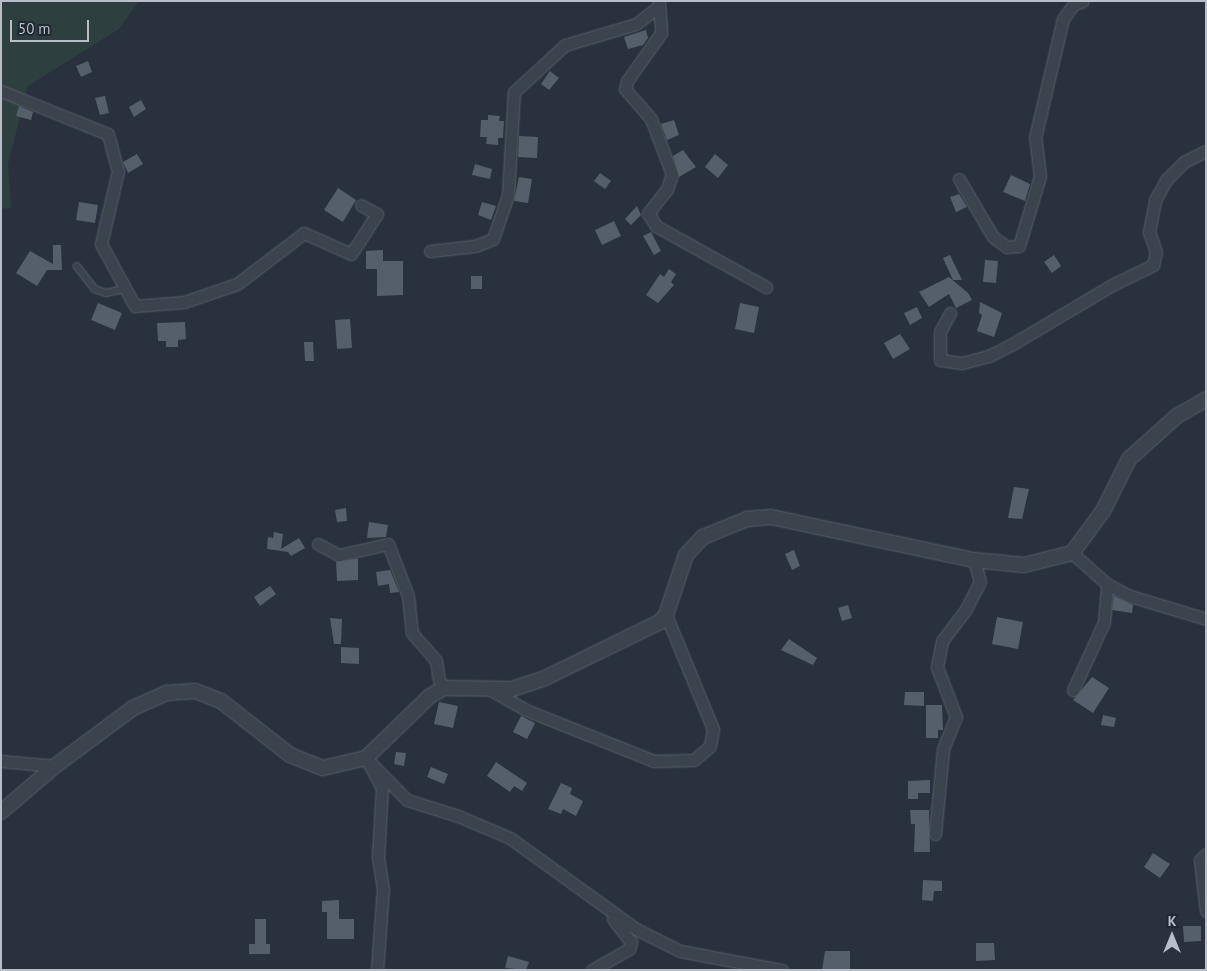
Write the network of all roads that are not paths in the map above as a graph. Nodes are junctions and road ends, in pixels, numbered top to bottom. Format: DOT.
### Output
graph roads {
  1 [pos="1083,1"];
  2 [pos="659,4"];
  3 [pos="1,91"];
  4 [pos="1206,151"];
  5 [pos="958,179"];
  6 [pos="361,205"];
  7 [pos="430,251"];
  8 [pos="77,266"];
  9 [pos="766,287"];
  10 [pos="126,289"];
  11 [pos="950,313"];
  12 [pos="1206,399"];
  13 [pos="318,544"];
  14 [pos="1072,552"];
  15 [pos="974,560"];
  16 [pos="1107,584"];
  17 [pos="666,615"];
  18 [pos="1206,619"];
  19 [pos="444,688"];
  20 [pos="491,690"];
  21 [pos="1073,690"];
  22 [pos="366,758"];
  23 [pos="1,761"];
  24 [pos="55,766"];
  25 [pos="1,812"];
  26 [pos="935,834"];
  27 [pos="1206,854"];
  28 [pos="1206,911"];
  29 [pos="607,912"];
  30 [pos="378,970"];
  31 [pos="592,970"];
  32 [pos="782,970"];
  1 -- 5 [label="street"];
  2 -- 7 [label="street"];
  2 -- 9 [label="street"];
  3 -- 10 [label="street"];
  4 -- 11 [label="street"];
  6 -- 10 [label="street"];
  8 -- 10 [label="lane"];
  12 -- 14 [label="street"];
  13 -- 19 [label="street"];
  14 -- 15 [label="street"];
  14 -- 16 [label="street"];
  15 -- 17 [label="street"];
  15 -- 26 [label="street"];
  16 -- 18 [label="street"];
  16 -- 21 [label="street"];
  17 -- 20 [label="street"];
  17 -- 20 [label="street"];
  19 -- 20 [label="street"];
  19 -- 22 [label="street"];
  22 -- 24 [label="street"];
  22 -- 29 [label="street"];
  22 -- 30 [label="street"];
  23 -- 24 [label="street"];
  24 -- 25 [label="street"];
  27 -- 28 [label="street"];
  29 -- 31 [label="street"];
  29 -- 32 [label="street"];
}
